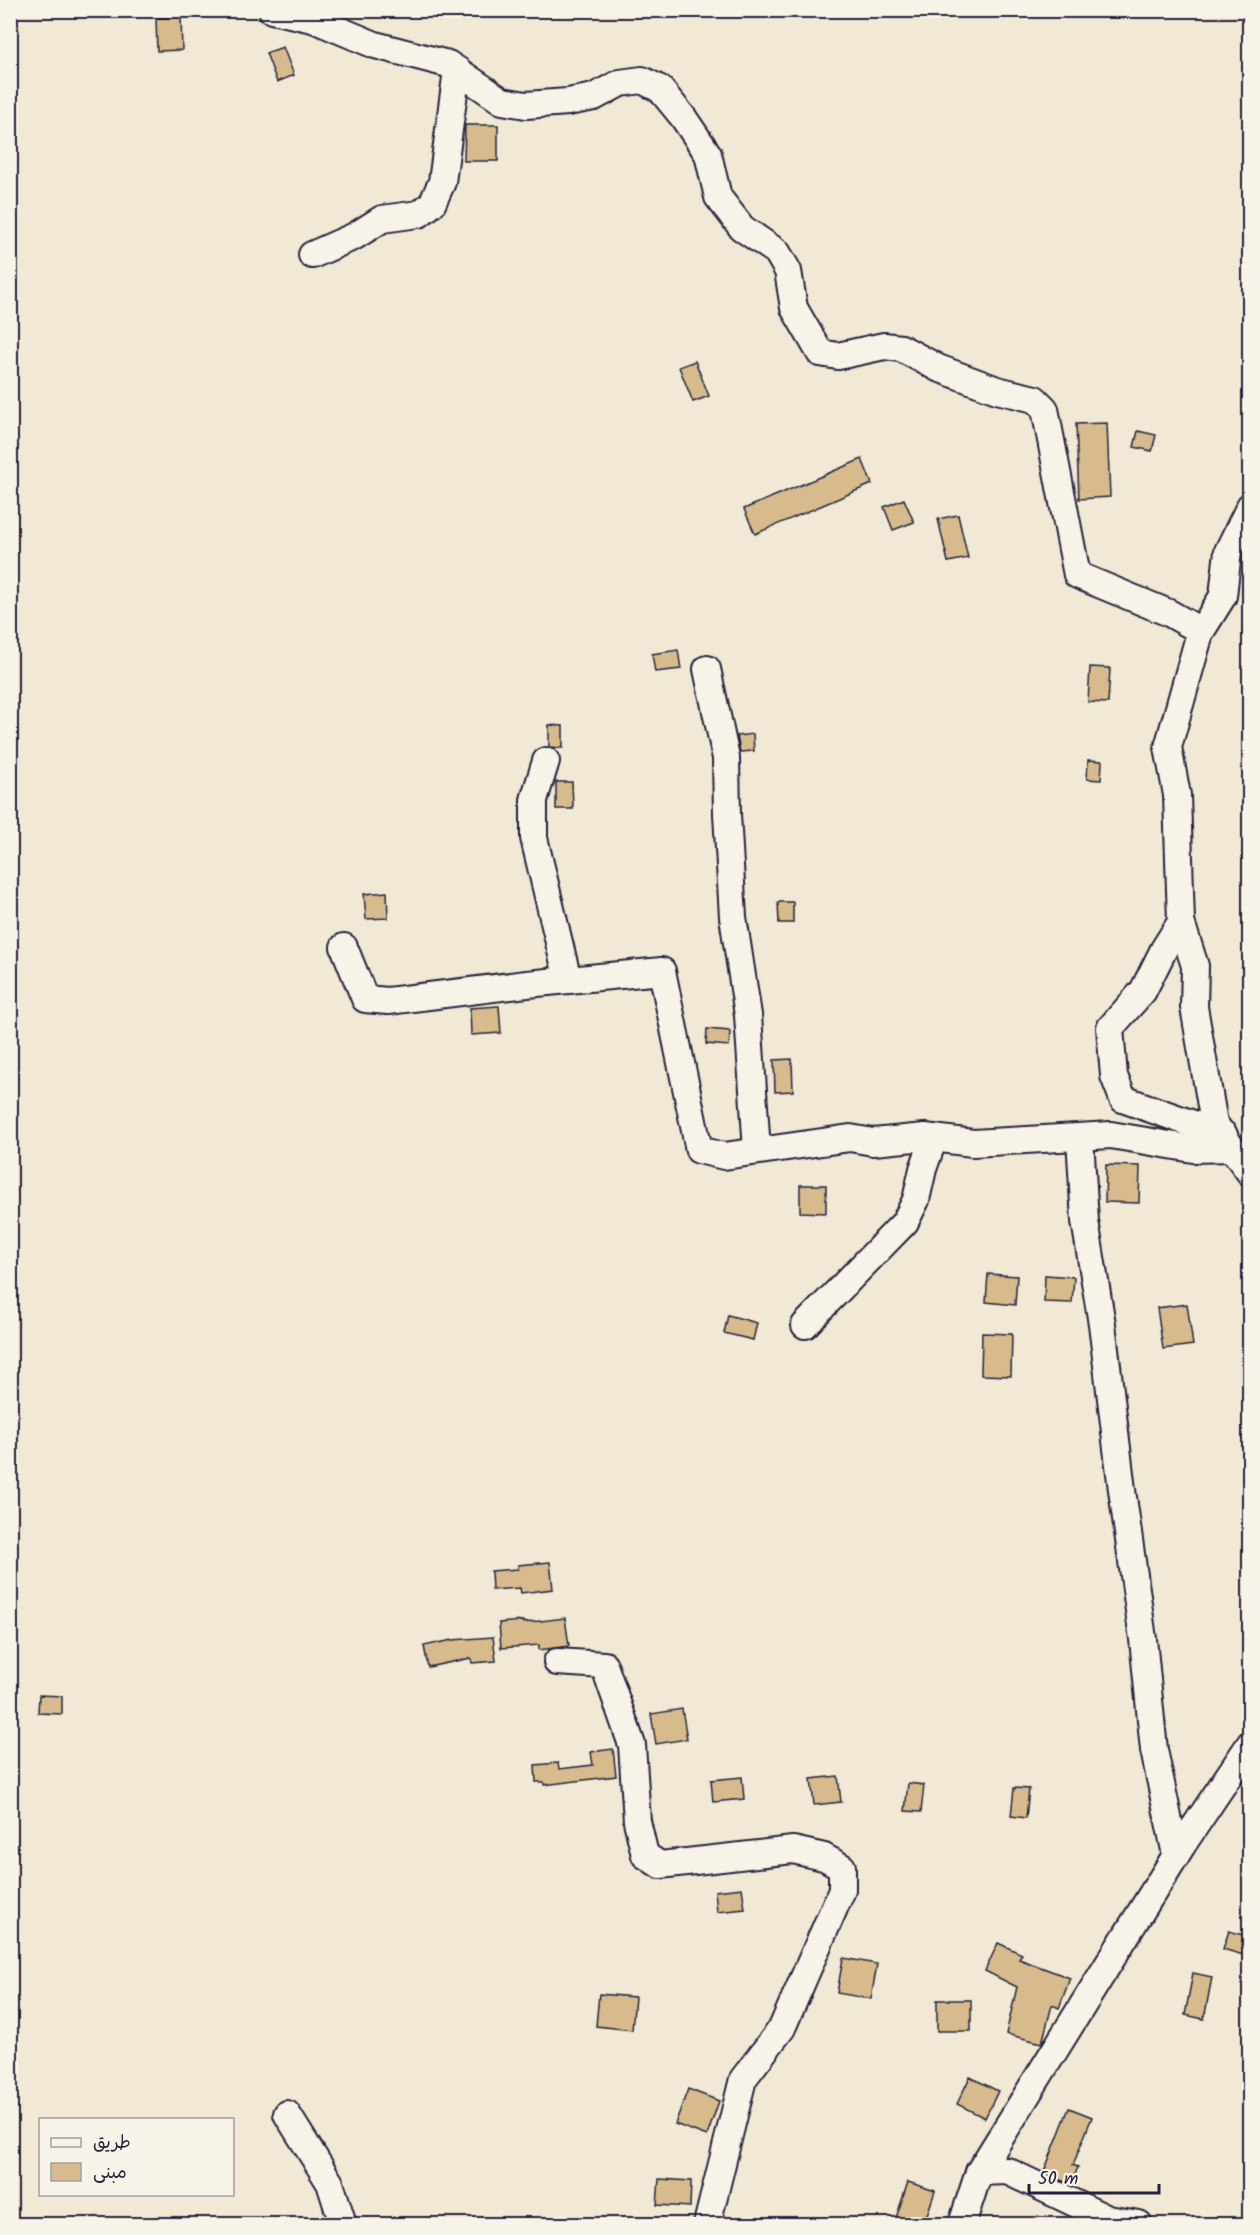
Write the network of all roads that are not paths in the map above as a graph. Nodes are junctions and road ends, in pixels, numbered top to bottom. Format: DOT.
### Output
graph roads {
  1 [pos="272,10"];
  2 [pos="457,70"];
  3 [pos="312,255"];
  4 [pos="1250,506"];
  5 [pos="1201,631"];
  6 [pos="707,669"];
  7 [pos="546,761"];
  8 [pos="1181,922"];
  9 [pos="344,947"];
  10 [pos="568,980"];
  11 [pos="934,1138"];
  12 [pos="1080,1138"];
  13 [pos="1228,1142"];
  14 [pos="757,1151"];
  15 [pos="1250,1173"];
  16 [pos="805,1325"];
  17 [pos="557,1662"];
  18 [pos="1250,1744"];
  19 [pos="1176,1855"];
  20 [pos="287,2114"];
  21 [pos="979,2172"];
  22 [pos="343,2224"];
  23 [pos="707,2224"];
  24 [pos="962,2224"];
  25 [pos="1139,2224"];
  1 -- 2 [label="street"];
  2 -- 3 [label="street"];
  2 -- 5 [label="street"];
  4 -- 5 [label="street"];
  5 -- 8 [label="street"];
  6 -- 14 [label="street"];
  7 -- 10 [label="street"];
  8 -- 13 [label="street"];
  8 -- 13 [label="street"];
  9 -- 10 [label="street"];
  10 -- 14 [label="street"];
  11 -- 12 [label="street"];
  11 -- 14 [label="street"];
  11 -- 16 [label="street"];
  12 -- 13 [label="street"];
  12 -- 19 [label="street"];
  13 -- 15 [label="street"];
  17 -- 23 [label="street"];
  18 -- 19 [label="street"];
  19 -- 21 [label="street"];
  20 -- 22 [label="street"];
  21 -- 24 [label="street"];
  21 -- 25 [label="street"];
}
